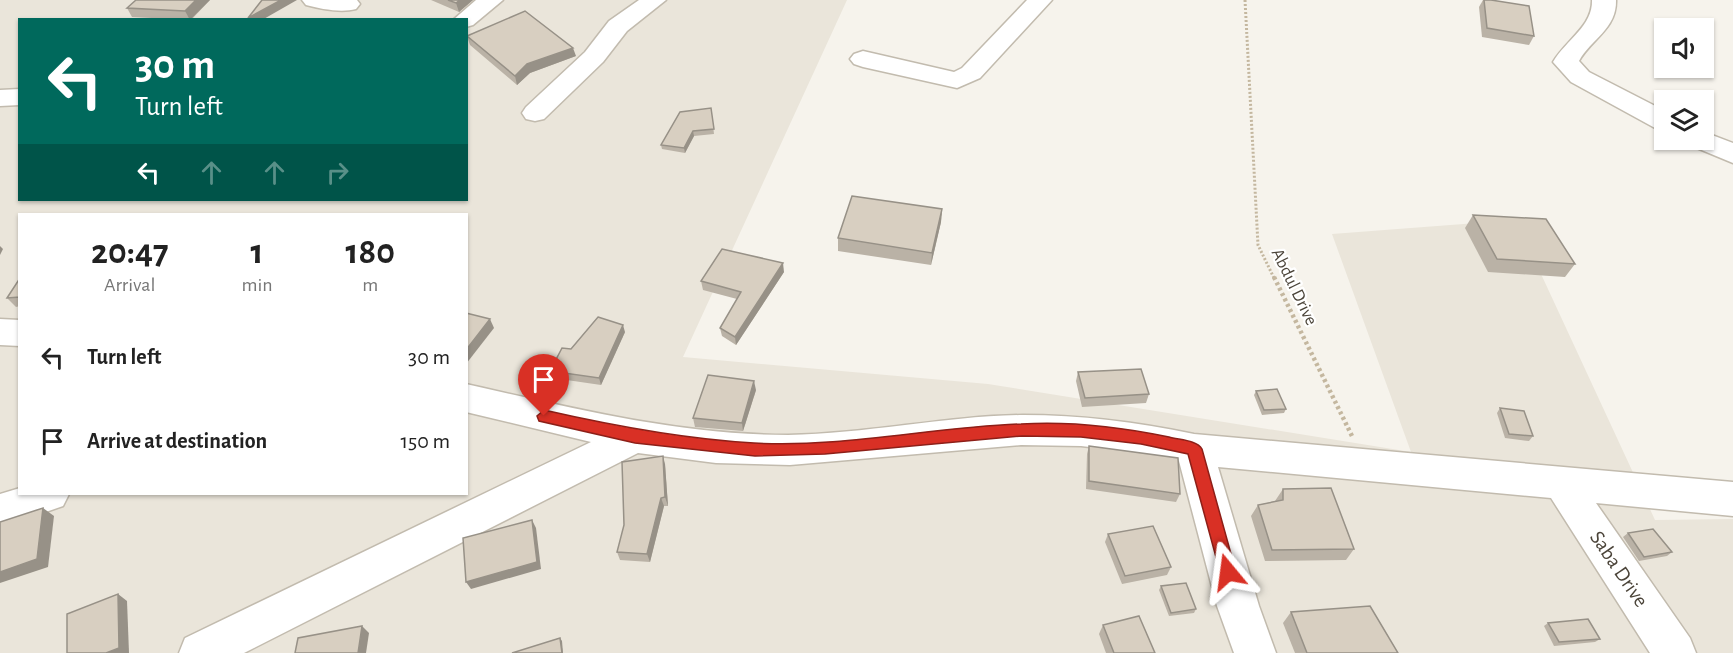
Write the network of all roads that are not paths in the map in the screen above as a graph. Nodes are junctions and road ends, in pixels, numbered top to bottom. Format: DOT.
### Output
graph roads {
  1 [pos="314,0"];
  2 [pos="491,0"];
  3 [pos="654,0"];
  4 [pos="1040,0"];
  5 [pos="1605,0"];
  6 [pos="348,4"];
  7 [pos="468,18"];
  8 [pos="863,59"];
  9 [pos="18,97"];
  10 [pos="0,98"];
  11 [pos="535,113"];
  12 [pos="1654,116"];
  13 [pos="1714,145"];
  14 [pos="1733,154"];
  15 [pos="0,332"];
  16 [pos="18,333"];
  17 [pos="468,398"];
  18 [pos="635,437"];
  19 [pos="1194,449"];
  20 [pos="1563,485"];
  21 [pos="47,495"];
  22 [pos="1733,499"];
  23 [pos="0,511"];
  24 [pos="267,637"];
  25 [pos="200,653"];
  26 [pos="1255,653"];
  27 [pos="1675,653"];
  1 -- 6 [label="street"];
  2 -- 7 [label="street"];
  3 -- 11 [label="street"];
  4 -- 8 [label="street"];
  5 -- 12 [label="street"];
  9 -- 10 [label="street"];
  13 -- 14 [label="street"];
  15 -- 16 [label="street"];
  17 -- 18 [label="street"];
  18 -- 19 [label="street"];
  18 -- 24 [label="street"];
  19 -- 20 [label="street"];
  19 -- 26 [label="street"];
  20 -- 22 [label="street"];
  20 -- 27 [label="street, Saba Drive"];
  21 -- 23 [label="street"];
  24 -- 25 [label="street"];
}
